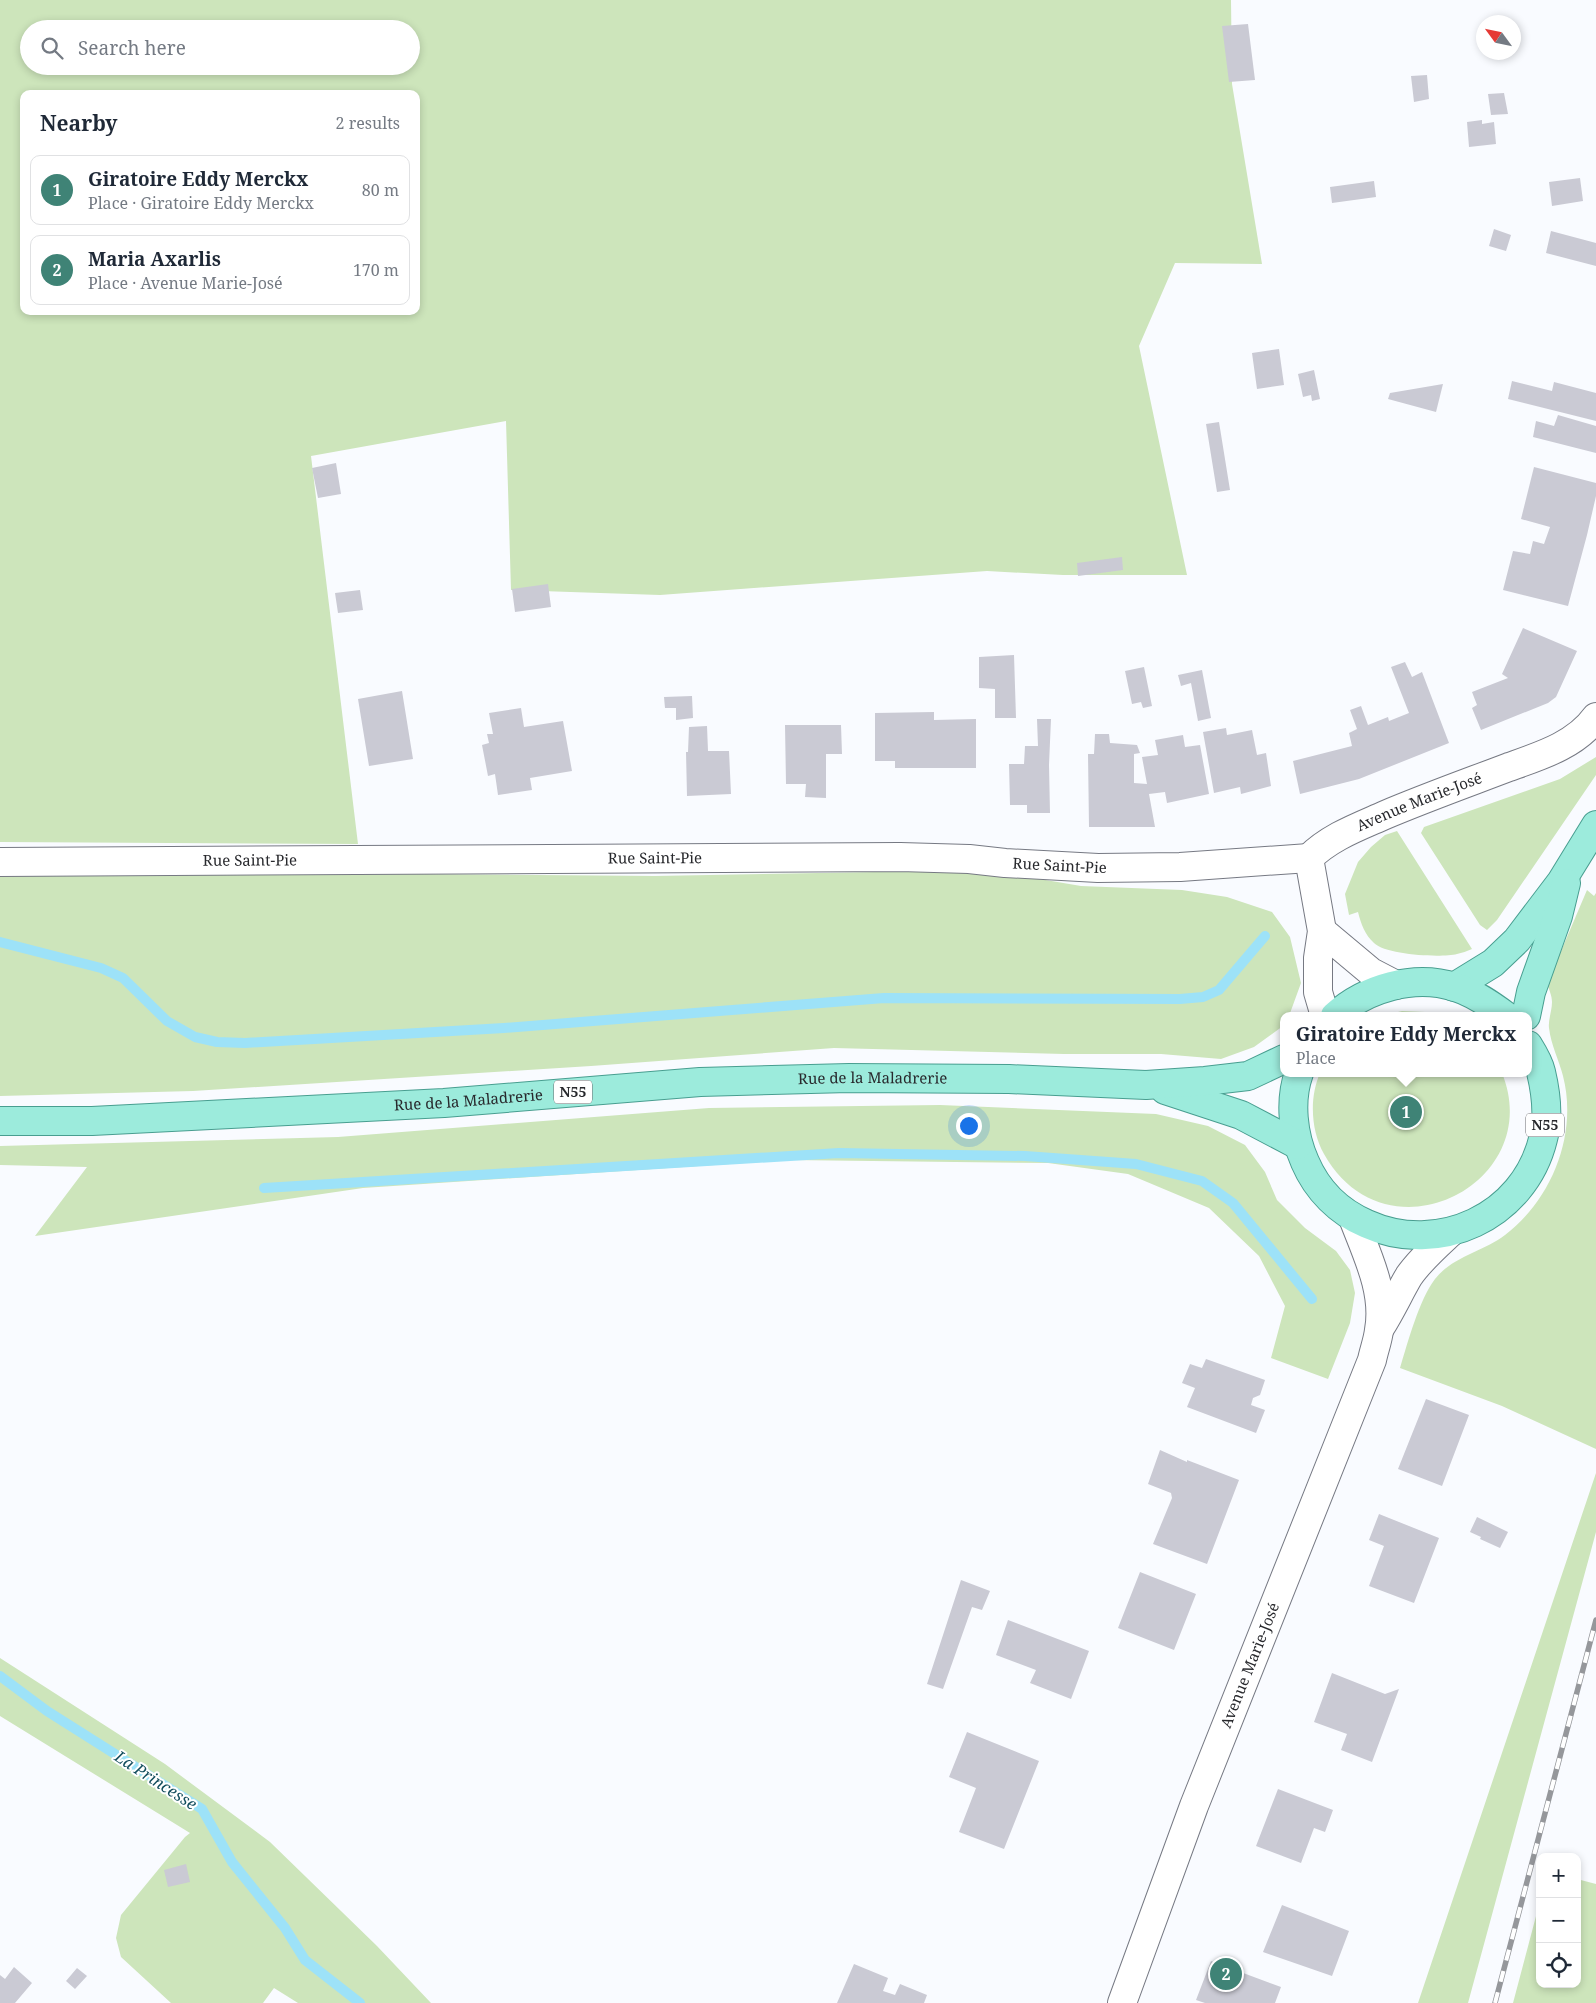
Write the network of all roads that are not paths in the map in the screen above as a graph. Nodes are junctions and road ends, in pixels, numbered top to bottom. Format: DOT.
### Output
graph roads {
  1 [pos="1596,717"];
  2 [pos="1596,826"];
  3 [pos="1309,858"];
  4 [pos="0,862"];
  5 [pos="1568,871"];
  6 [pos="1322,931"];
  7 [pos="1396,985"];
  8 [pos="1454,987"];
  9 [pos="1324,1012"];
  10 [pos="1340,1012"];
  11 [pos="1501,1012"];
  12 [pos="1527,1012"];
  13 [pos="1532,1053"];
  14 [pos="1280,1061"];
  15 [pos="1298,1077"];
  16 [pos="1146,1085"];
  17 [pos="0,1120"];
  18 [pos="1298,1145"];
  19 [pos="1353,1218"];
  20 [pos="1450,1233"];
  21 [pos="1380,1328"];
  22 [pos="1122,2003"];
  1 -- 3 [label="street, Avenue Marie-José"];
  2 -- 5 [label="main road"];
  3 -- 4 [label="street, Rue Saint-Pie"];
  3 -- 6 [label="street"];
  5 -- 8 [label="main road"];
  5 -- 12 [label="main road"];
  6 -- 7 [label="street"];
  6 -- 9 [label="street"];
  7 -- 8 [label="main road"];
  7 -- 10 [label="main road"];
  8 -- 11 [label="main road"];
  13 -- 20 [label="main road, N55"];
  14 -- 16 [label="main road, Rue de la Maladrerie / N55"];
  15 -- 18 [label="main road, N55"];
  16 -- 17 [label="main road, Rue de la Maladrerie / N55"];
  16 -- 18 [label="main road, Rue de la Maladrerie / N55"];
  18 -- 19 [label="main road, N55"];
  19 -- 20 [label="main road, N55"];
  19 -- 21 [label="street, Avenue Marie-José"];
  20 -- 21 [label="street, Avenue Marie-José"];
  21 -- 22 [label="street, Avenue Marie-José"];
}
